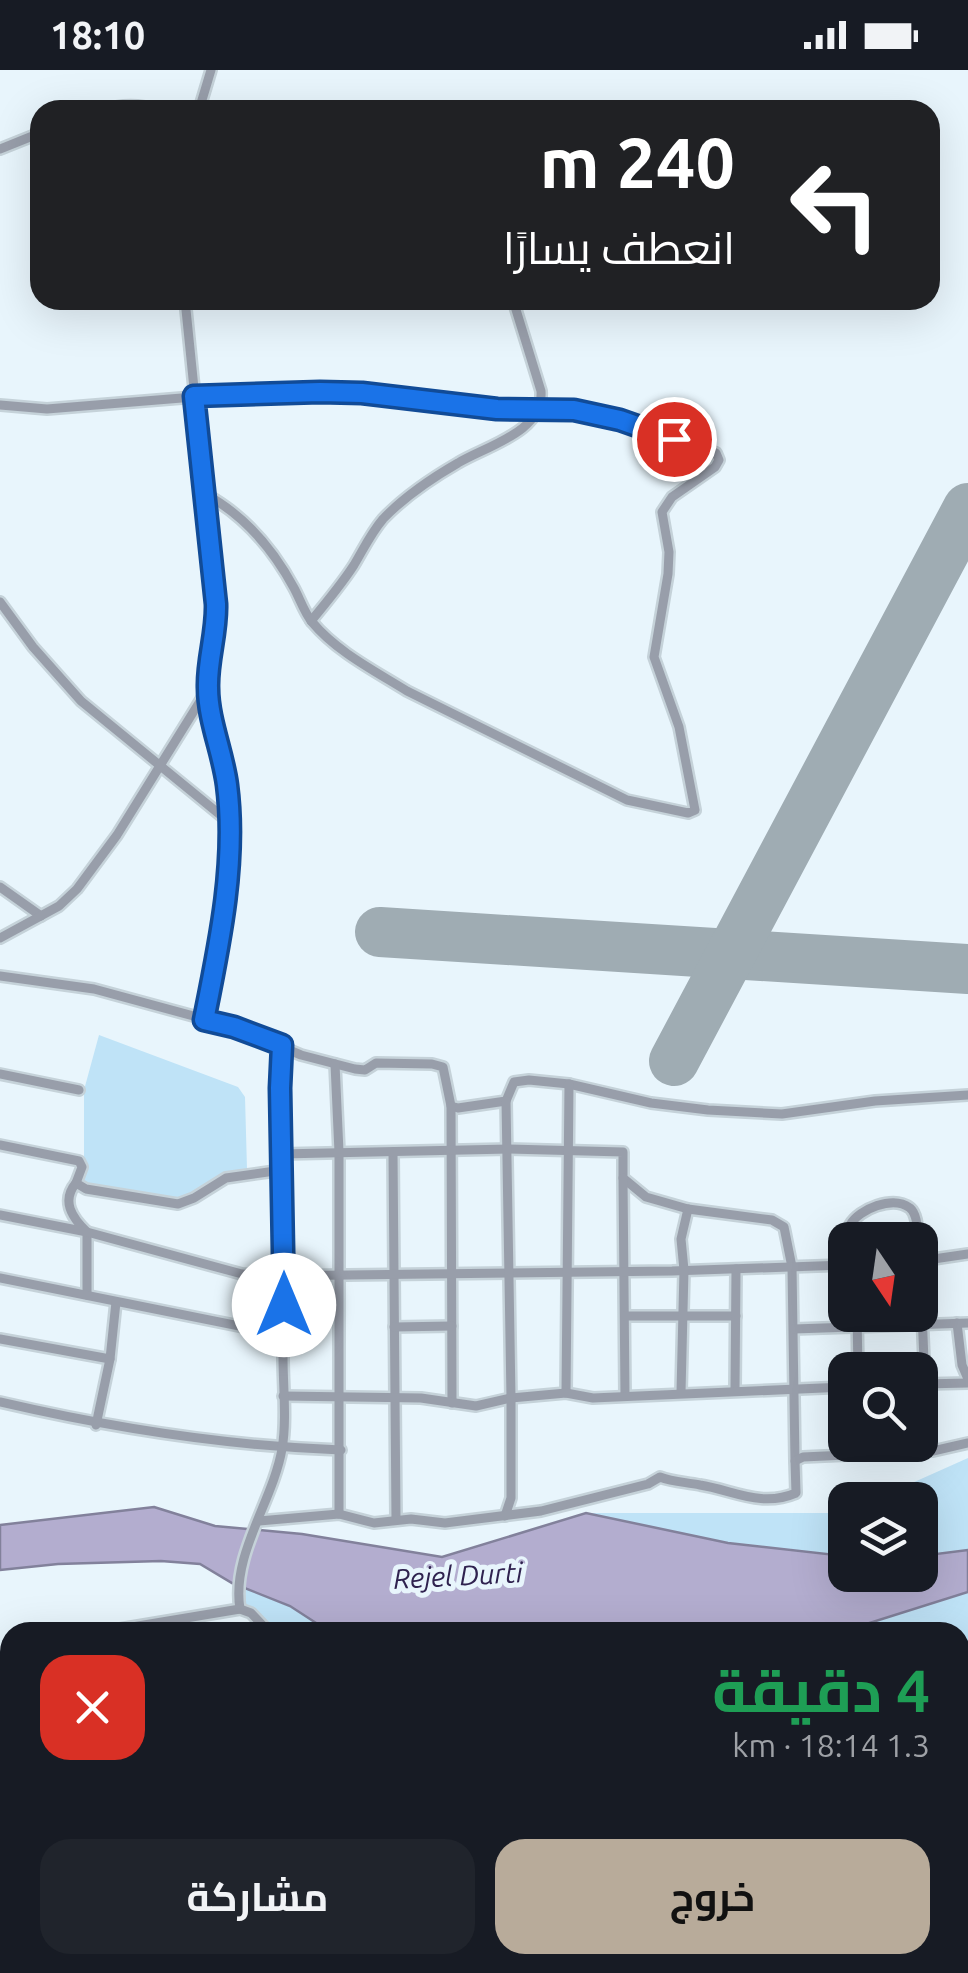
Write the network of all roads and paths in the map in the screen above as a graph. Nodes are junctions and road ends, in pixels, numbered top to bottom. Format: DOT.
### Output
graph roads {
  1 [pos="210,70"];
  2 [pos="202,100"];
  3 [pos="30,137"];
  4 [pos="0,148"];
  5 [pos="186,310"];
  6 [pos="516,310"];
  7 [pos="194,396"];
  8 [pos="0,405"];
  9 [pos="538,412"];
  10 [pos="205,494"];
  11 [pos="0,602"];
  12 [pos="311,621"];
  13 [pos="208,690"];
  14 [pos="160,768"];
  15 [pos="229,822"];
  16 [pos="0,888"];
  17 [pos="41,916"];
  18 [pos="0,938"];
  19 [pos="0,976"];
  20 [pos="204,1020"];
  21 [pos="282,1045"];
  22 [pos="335,1064"];
  23 [pos="0,1074"];
  24 [pos="568,1084"];
  25 [pos="79,1090"];
  26 [pos="968,1094"];
  27 [pos="506,1102"];
  28 [pos="451,1106"];
  29 [pos="0,1145"];
  30 [pos="508,1149"];
  31 [pos="450,1151"];
  32 [pos="339,1152"];
  33 [pos="393,1152"];
  34 [pos="568,1153"];
  35 [pos="281,1154"];
  36 [pos="282,1170"];
  37 [pos="623,1178"];
  38 [pos="76,1183"];
  39 [pos="688,1210"];
  40 [pos="0,1216"];
  41 [pos="853,1222"];
  42 [pos="916,1222"];
  43 [pos="87,1232"];
  44 [pos="968,1254"];
  45 [pos="938,1260"];
  46 [pos="828,1265"];
  47 [pos="792,1267"];
  48 [pos="736,1269"];
  49 [pos="684,1270"];
  50 [pos="509,1271"];
  51 [pos="566,1271"];
  52 [pos="624,1271"];
  53 [pos="452,1272"];
  54 [pos="393,1273"];
  55 [pos="338,1274"];
  56 [pos="284,1276"];
  57 [pos="0,1278"];
  58 [pos="87,1296"];
  59 [pos="116,1302"];
  60 [pos="625,1316"];
  61 [pos="681,1316"];
  62 [pos="736,1316"];
  63 [pos="963,1323"];
  64 [pos="938,1324"];
  65 [pos="828,1325"];
  66 [pos="452,1326"];
  67 [pos="394,1327"];
  68 [pos="794,1329"];
  69 [pos="284,1335"];
  70 [pos="0,1339"];
  71 [pos="110,1359"];
  72 [pos="968,1381"];
  73 [pos="938,1383"];
  74 [pos="828,1388"];
  75 [pos="792,1389"];
  76 [pos="735,1390"];
  77 [pos="682,1392"];
  78 [pos="566,1393"];
  79 [pos="283,1396"];
  80 [pos="625,1396"];
  81 [pos="395,1397"];
  82 [pos="340,1398"];
  83 [pos="511,1398"];
  84 [pos="0,1402"];
  85 [pos="452,1404"];
  86 [pos="96,1424"];
  87 [pos="968,1443"];
  88 [pos="282,1448"];
  89 [pos="340,1450"];
  90 [pos="938,1451"];
  91 [pos="828,1455"];
  92 [pos="795,1462"];
  93 [pos="339,1514"];
  94 [pos="505,1516"];
  95 [pos="396,1520"];
  96 [pos="259,1521"];
  97 [pos="240,1609"];
  98 [pos="162,1622"];
  99 [pos="260,1622"];
  1 -- 2 [label="street"];
  3 -- 4 [label="street"];
  5 -- 7 [label="street"];
  6 -- 9 [label="street"];
  7 -- 8 [label="street"];
  7 -- 9 [label="street"];
  7 -- 10 [label="street"];
  9 -- 12 [label="street"];
  9 -- 12 [label="street"];
  10 -- 12 [label="street"];
  10 -- 13 [label="street"];
  11 -- 14 [label="street"];
  13 -- 14 [label="street"];
  13 -- 15 [label="street"];
  14 -- 15 [label="street"];
  14 -- 17 [label="street"];
  15 -- 20 [label="street"];
  16 -- 17 [label="street"];
  17 -- 18 [label="street"];
  19 -- 20 [label="street"];
  20 -- 21 [label="street"];
  21 -- 22 [label="street"];
  21 -- 35 [label="street"];
  22 -- 28 [label="street"];
  22 -- 32 [label="street"];
  23 -- 25 [label="street"];
  24 -- 26 [label="street"];
  24 -- 27 [label="street"];
  24 -- 34 [label="street"];
  27 -- 28 [label="street"];
  27 -- 30 [label="street"];
  28 -- 31 [label="street"];
  29 -- 38 [label="street"];
  30 -- 31 [label="street"];
  30 -- 34 [label="street"];
  30 -- 50 [label="street"];
  31 -- 33 [label="street"];
  31 -- 53 [label="street"];
  32 -- 33 [label="street"];
  32 -- 35 [label="street"];
  32 -- 55 [label="street"];
  33 -- 54 [label="street"];
  34 -- 37 [label="street"];
  34 -- 51 [label="street"];
  35 -- 36 [label="street"];
  36 -- 38 [label="street"];
  36 -- 56 [label="street"];
  37 -- 39 [label="street"];
  37 -- 52 [label="street"];
  38 -- 43 [label="street"];
  39 -- 47 [label="street"];
  39 -- 49 [label="street"];
  40 -- 43 [label="street"];
  41 -- 42 [label="street"];
  43 -- 56 [label="street"];
  43 -- 58 [label="street"];
  44 -- 45 [label="street"];
  46 -- 47 [label="street"];
  47 -- 48 [label="street"];
  47 -- 68 [label="street"];
  48 -- 49 [label="street"];
  48 -- 62 [label="street"];
  49 -- 52 [label="street"];
  49 -- 61 [label="street"];
  50 -- 51 [label="street"];
  50 -- 53 [label="street"];
  50 -- 83 [label="street"];
  51 -- 52 [label="street"];
  51 -- 78 [label="street"];
  52 -- 60 [label="street"];
  53 -- 54 [label="street"];
  53 -- 66 [label="street"];
  54 -- 55 [label="street"];
  54 -- 67 [label="street"];
  55 -- 56 [label="street"];
  55 -- 82 [label="street"];
  56 -- 69 [label="street"];
  57 -- 58 [label="street"];
  58 -- 59 [label="street"];
  59 -- 69 [label="street"];
  59 -- 71 [label="street"];
  60 -- 61 [label="street"];
  60 -- 80 [label="street"];
  61 -- 62 [label="street"];
  61 -- 77 [label="street"];
  62 -- 76 [label="street"];
  63 -- 64 [label="street"];
  63 -- 72 [label="street"];
  65 -- 68 [label="street"];
  66 -- 67 [label="street"];
  66 -- 85 [label="street"];
  67 -- 81 [label="street"];
  68 -- 75 [label="street"];
  69 -- 79 [label="street"];
  70 -- 71 [label="street"];
  71 -- 86 [label="street"];
  72 -- 73 [label="street"];
  74 -- 75 [label="street"];
  75 -- 76 [label="street"];
  75 -- 92 [label="street"];
  76 -- 77 [label="street"];
  77 -- 80 [label="street"];
  78 -- 80 [label="street"];
  78 -- 83 [label="street"];
  79 -- 82 [label="street"];
  79 -- 88 [label="street"];
  81 -- 82 [label="street"];
  81 -- 85 [label="street"];
  81 -- 95 [label="street"];
  82 -- 89 [label="street"];
  83 -- 85 [label="street"];
  83 -- 94 [label="street"];
  84 -- 86 [label="street"];
  86 -- 88 [label="street"];
  87 -- 90 [label="street"];
  88 -- 89 [label="street"];
  88 -- 96 [label="street"];
  89 -- 93 [label="street"];
  91 -- 92 [label="street"];
  92 -- 94 [label="street"];
  93 -- 95 [label="street"];
  93 -- 96 [label="street"];
  94 -- 95 [label="street"];
  96 -- 97 [label="street"];
  97 -- 98 [label="street"];
  97 -- 99 [label="street"];
}
